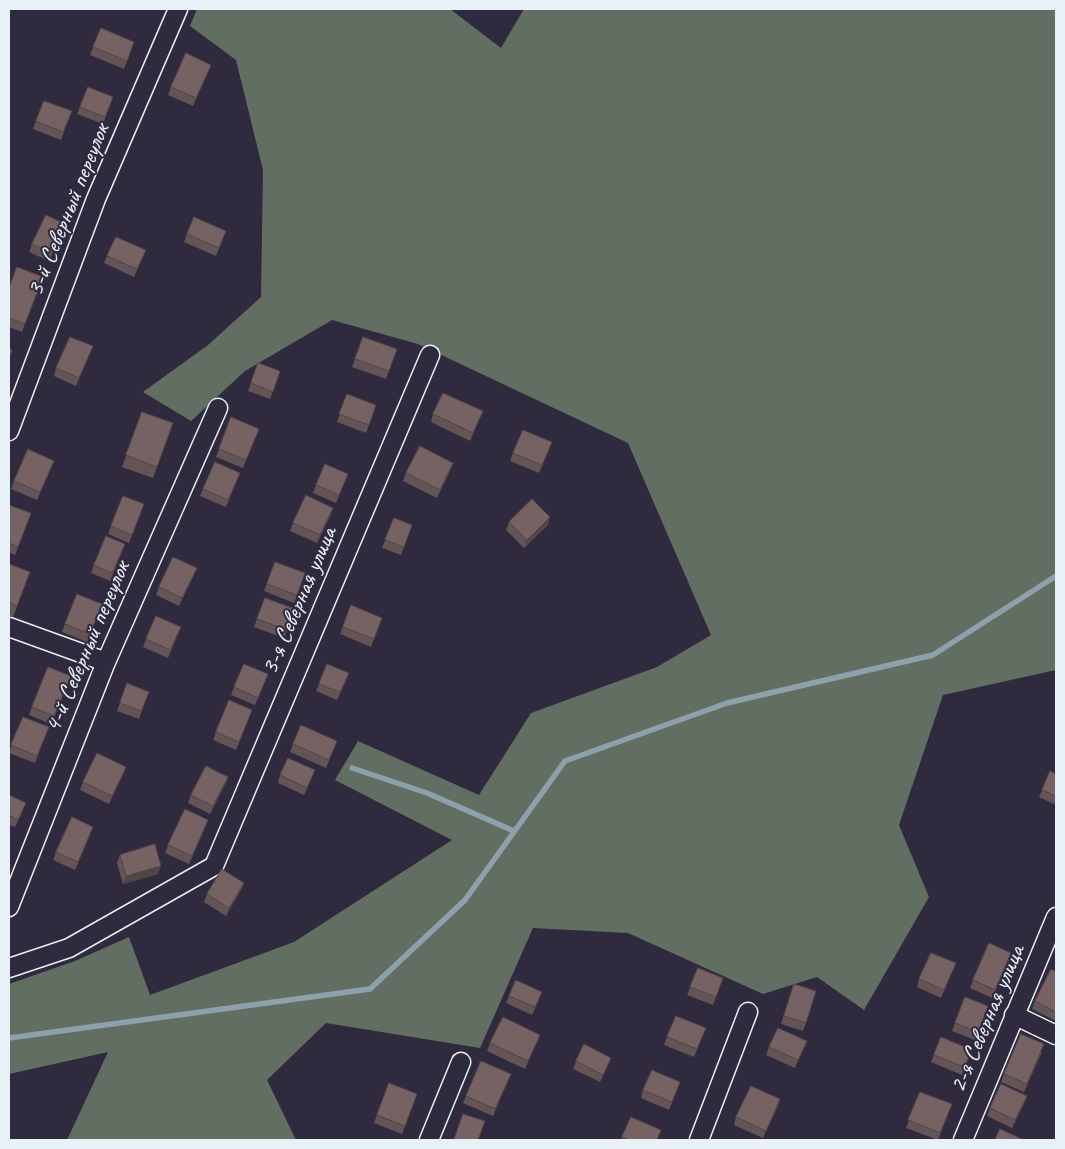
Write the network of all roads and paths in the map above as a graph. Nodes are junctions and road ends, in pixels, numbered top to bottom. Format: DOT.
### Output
graph roads {
  1 [pos="178,9"];
  2 [pos="430,354"];
  3 [pos="218,408"];
  4 [pos="9,431"];
  5 [pos="9,627"];
  6 [pos="106,662"];
  7 [pos="9,907"];
  8 [pos="1056,917"];
  9 [pos="9,968"];
  10 [pos="748,1012"];
  11 [pos="1014,1015"];
  12 [pos="1056,1035"];
  13 [pos="462,1062"];
  14 [pos="429,1140"];
  15 [pos="699,1140"];
  16 [pos="963,1140"];
  1 -- 4 [label="street, 3-й Северный переулок"];
  2 -- 9 [label="street, 3-я Северная улица"];
  3 -- 6 [label="street, 4-й Северный переулок"];
  5 -- 6 [label="street"];
  6 -- 7 [label="street, 4-й Северный переулок"];
  8 -- 11 [label="street, 2-я Северная улица"];
  10 -- 15 [label="street"];
  11 -- 12 [label="street"];
  11 -- 16 [label="street, 2-я Северная улица"];
  13 -- 14 [label="street"];
}
